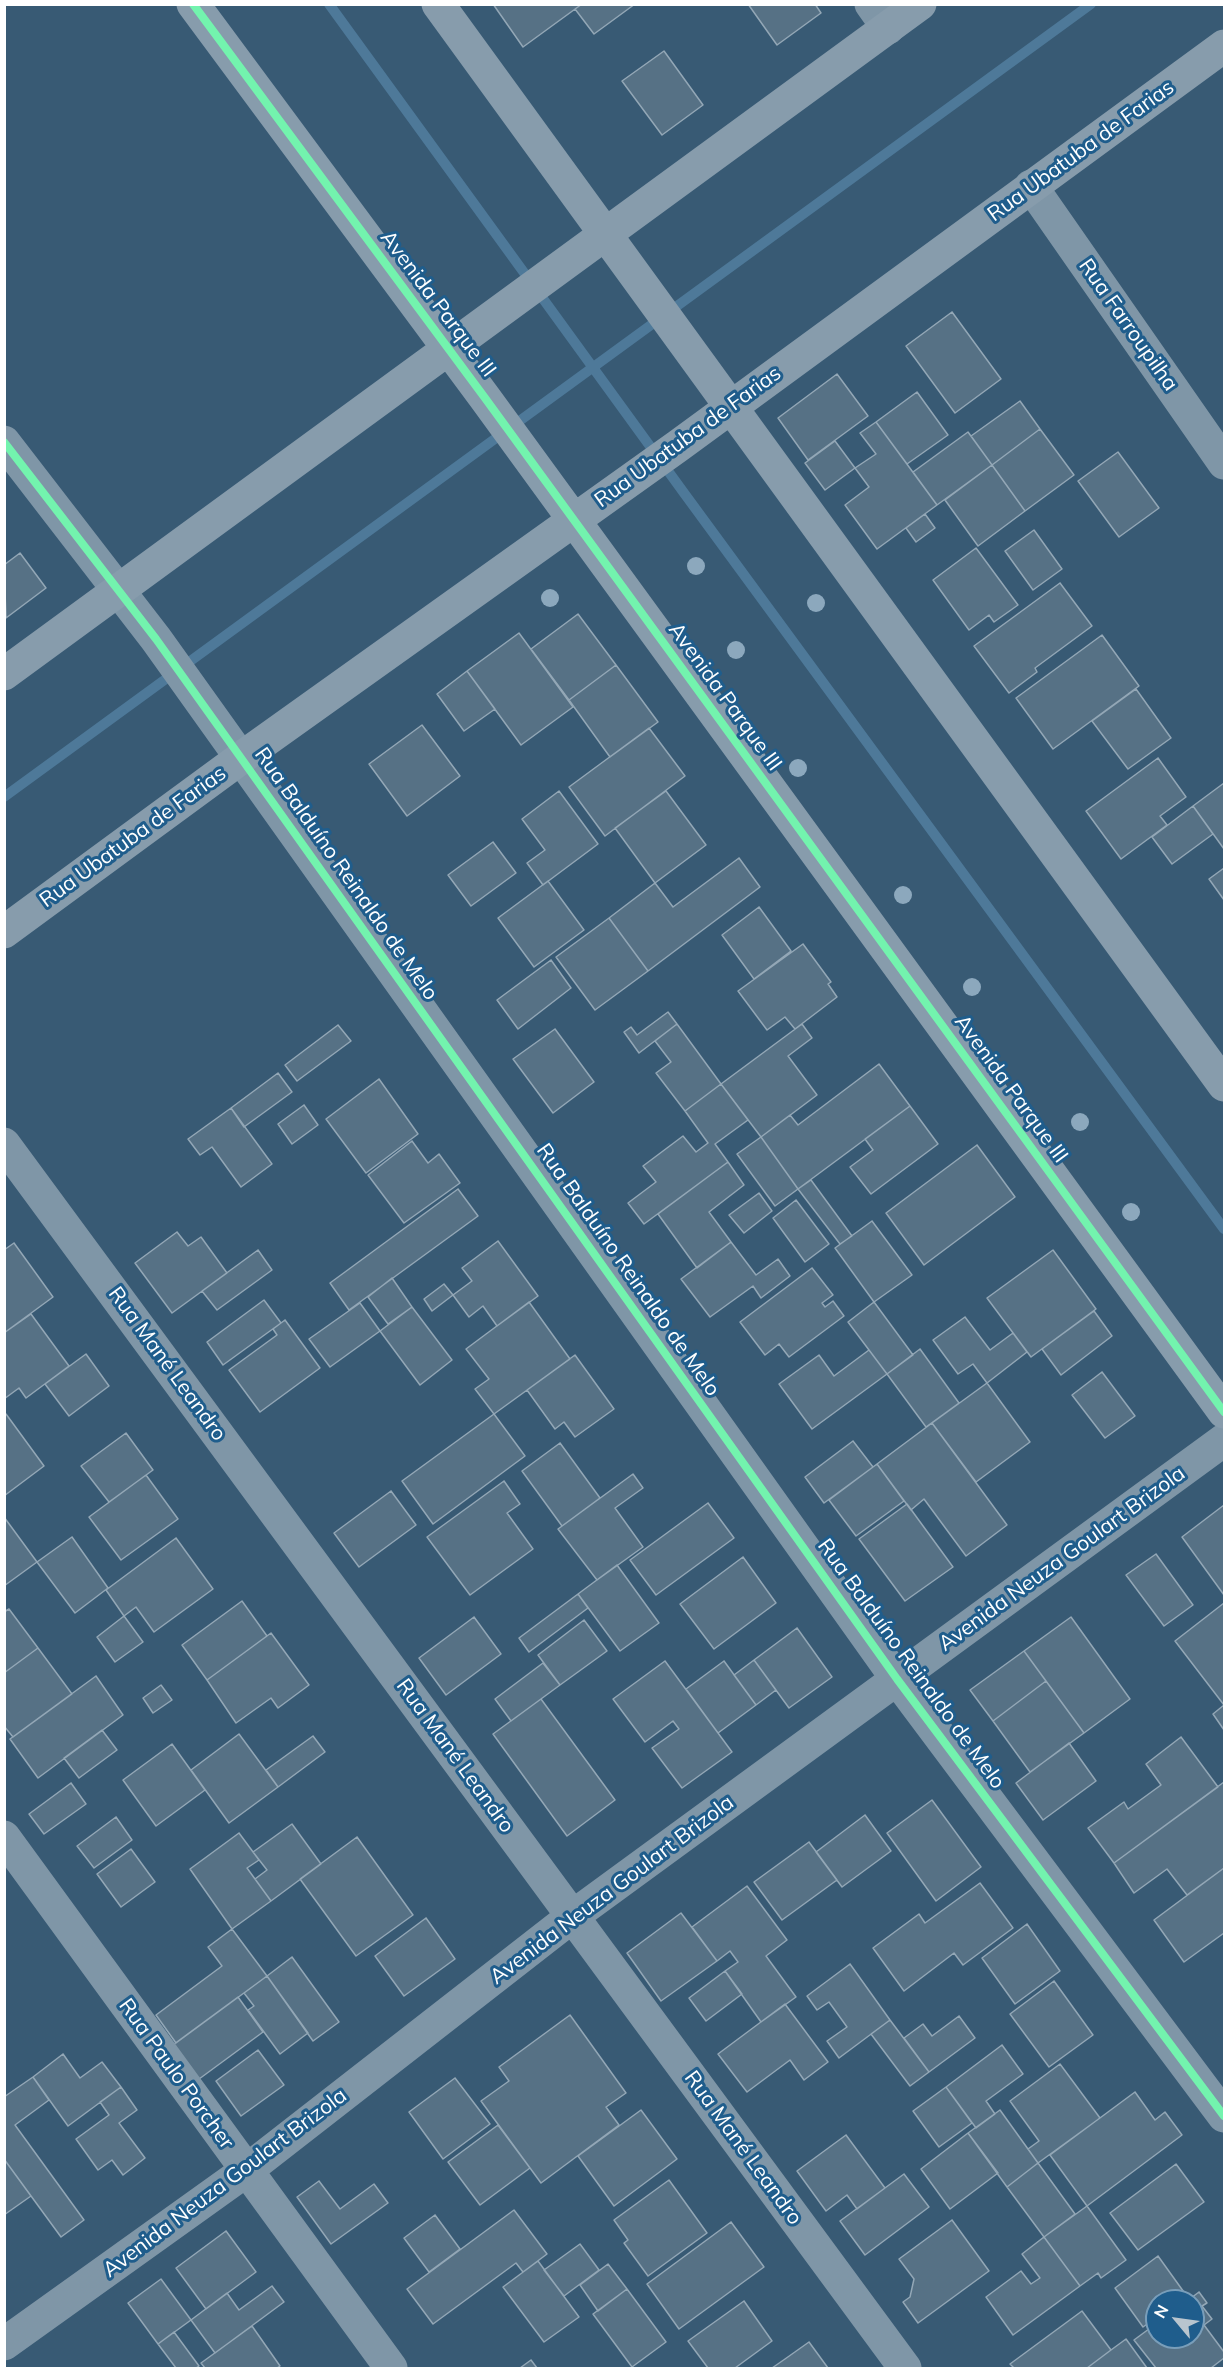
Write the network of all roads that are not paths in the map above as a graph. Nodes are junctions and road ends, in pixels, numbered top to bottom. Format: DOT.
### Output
graph roads {
  1 [pos="193,4"];
  2 [pos="438,4"];
  3 [pos="920,4"];
  4 [pos="880,16"];
  5 [pos="1224,46"];
  6 [pos="1031,186"];
  7 [pos="605,235"];
  8 [pos="448,350"];
  9 [pos="730,406"];
  10 [pos="4,442"];
  11 [pos="1224,463"];
  12 [pos="573,520"];
  13 [pos="118,590"];
  14 [pos="4,674"];
  15 [pos="241,758"];
  16 [pos="4,932"];
  17 [pos="1224,1085"];
  18 [pos="4,1144"];
  19 [pos="1224,1412"];
  20 [pos="1224,1440"];
  21 [pos="897,1679"];
  22 [pos="4,1837"];
  23 [pos="573,1916"];
  24 [pos="1224,2116"];
  25 [pos="246,2170"];
  26 [pos="4,2344"];
  27 [pos="391,2368"];
  28 [pos="905,2368"];
  1 -- 8 [label="street, Avenida Parque III"];
  2 -- 7 [label="street"];
  3 -- 4 [label="street"];
  4 -- 7 [label="street"];
  5 -- 6 [label="street, Rua Ubatuba de Farias"];
  6 -- 9 [label="street, Rua Ubatuba de Farias"];
  6 -- 11 [label="street, Rua Farroupilha"];
  7 -- 8 [label="street"];
  7 -- 9 [label="street"];
  8 -- 12 [label="street, Avenida Parque III"];
  8 -- 13 [label="street"];
  9 -- 12 [label="street, Rua Ubatuba de Farias"];
  9 -- 17 [label="street"];
  10 -- 13 [label="street, Rua Balduíno Reinaldo de Melo"];
  12 -- 15 [label="street, Rua Ubatuba de Farias"];
  12 -- 19 [label="street, Avenida Parque III"];
  13 -- 14 [label="street"];
  13 -- 15 [label="street, Rua Balduíno Reinaldo de Melo"];
  15 -- 16 [label="street, Rua Ubatuba de Farias"];
  15 -- 21 [label="street, Rua Balduíno Reinaldo de Melo"];
  18 -- 23 [label="street, Rua Mané Leandro"];
  20 -- 21 [label="street, Avenida Neuza Goulart Brizola"];
  21 -- 23 [label="street, Avenida Neuza Goulart Brizola"];
  21 -- 24 [label="street, Rua Balduíno Reinaldo de Melo"];
  22 -- 25 [label="street, Rua Paulo Porcher"];
  23 -- 25 [label="street, Avenida Neuza Goulart Brizola"];
  23 -- 28 [label="street, Rua Mané Leandro"];
  25 -- 26 [label="street, Avenida Neuza Goulart Brizola"];
  25 -- 27 [label="street, Rua Paulo Porcher"];
}
